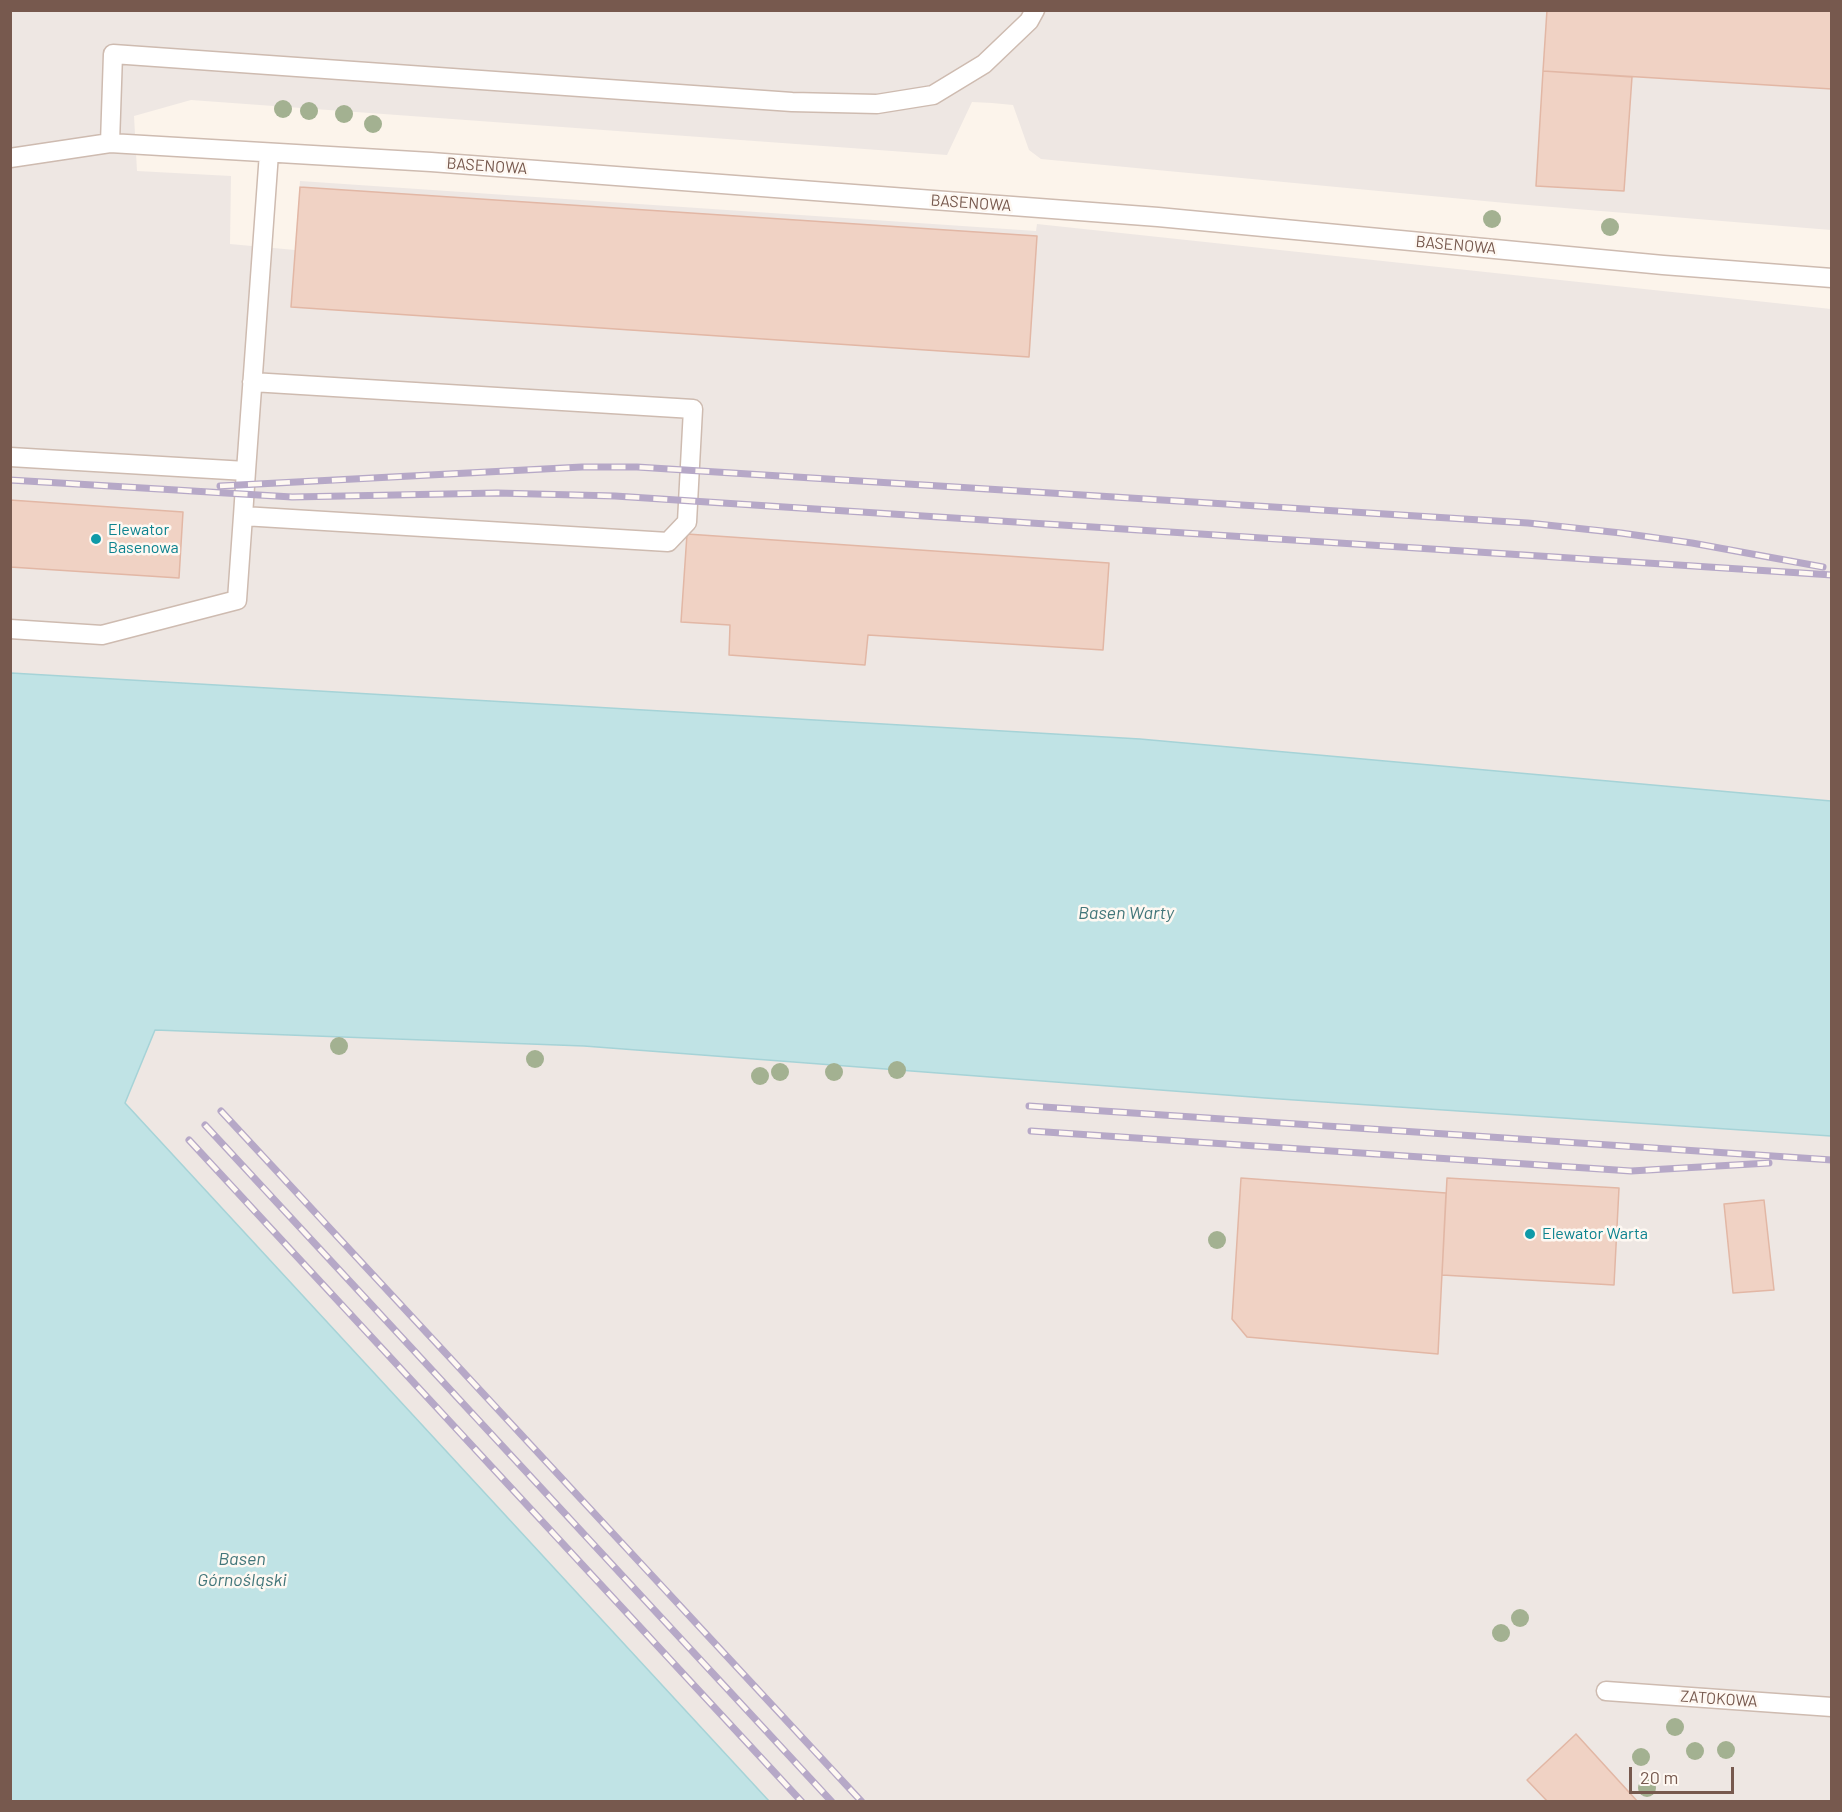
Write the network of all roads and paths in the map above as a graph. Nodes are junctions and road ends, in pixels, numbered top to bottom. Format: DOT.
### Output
graph roads {
  1 [pos="1035,10"];
  2 [pos="110,143"];
  3 [pos="269,153"];
  4 [pos="10,158"];
  5 [pos="1832,278"];
  6 [pos="252,382"];
  7 [pos="10,457"];
  8 [pos="246,471"];
  9 [pos="243,516"];
  10 [pos="10,629"];
  11 [pos="1606,1691"];
  12 [pos="1832,1707"];
  1 -- 2 [label="lane"];
  2 -- 3 [label="lane, BASENOWA"];
  2 -- 4 [label="lane, BASENOWA"];
  3 -- 5 [label="lane, BASENOWA"];
  3 -- 6 [label="lane"];
  6 -- 8 [label="lane"];
  6 -- 9 [label="lane"];
  7 -- 8 [label="lane"];
  8 -- 9 [label="lane"];
  9 -- 10 [label="lane"];
  11 -- 12 [label="lane, ZATOKOWA"];
}
